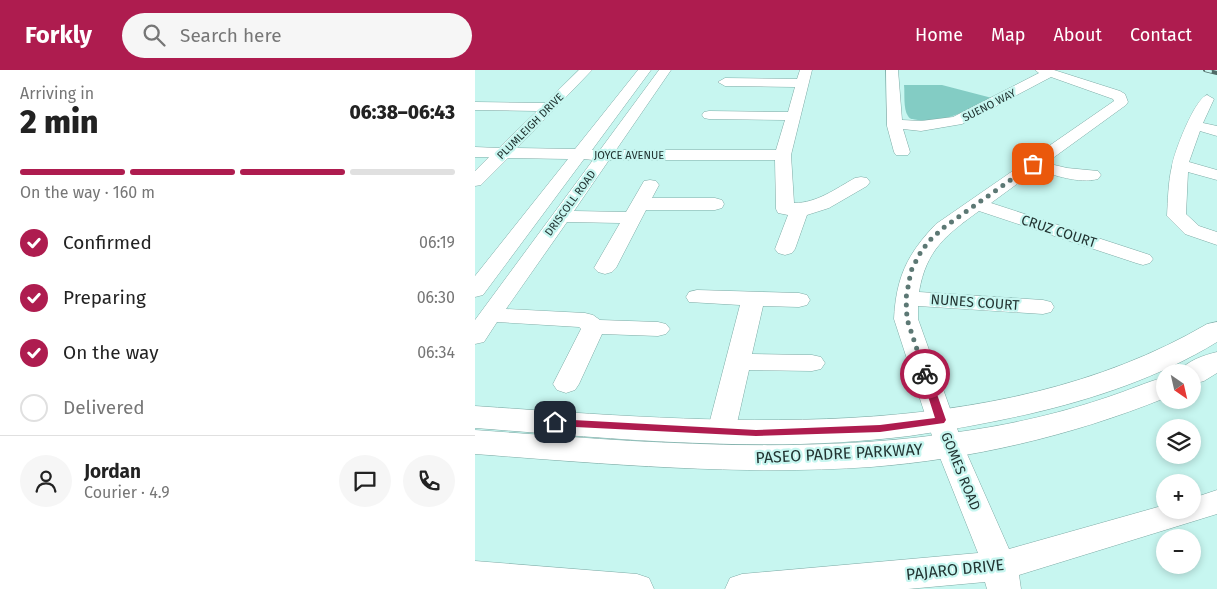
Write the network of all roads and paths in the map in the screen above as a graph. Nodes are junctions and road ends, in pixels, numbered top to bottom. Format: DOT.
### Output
graph roads {
  1 [pos="573,70"];
  2 [pos="586,70"];
  3 [pos="645,70"];
  4 [pos="665,70"];
  5 [pos="891,70"];
  6 [pos="1045,71"];
  7 [pos="804,76"];
  8 [pos="725,82"];
  9 [pos="1207,99"];
  10 [pos="475,106"];
  11 [pos="549,107"];
  12 [pos="709,115"];
  13 [pos="794,116"];
  14 [pos="895,124"];
  15 [pos="1194,125"];
  16 [pos="1217,131"];
  17 [pos="475,152"];
  18 [pos="902,152"];
  19 [pos="503,153"];
  20 [pos="579,154"];
  21 [pos="604,155"];
  22 [pos="783,155"];
  23 [pos="1033,164"];
  24 [pos="1179,165"];
  25 [pos="1092,175"];
  26 [pos="1217,175"];
  27 [pos="475,181"];
  28 [pos="861,182"];
  29 [pos="650,185"];
  30 [pos="715,204"];
  31 [pos="975,204"];
  32 [pos="800,209"];
  33 [pos="636,211"];
  34 [pos="560,216"];
  35 [pos="1217,239"];
  36 [pos="785,249"];
  37 [pos="1143,259"];
  38 [pos="605,268"];
  39 [pos="475,290"];
  40 [pos="697,297"];
  41 [pos="906,298"];
  42 [pos="753,299"];
  43 [pos="799,300"];
  44 [pos="1043,307"];
  45 [pos="491,315"];
  46 [pos="594,327"];
  47 [pos="657,329"];
  48 [pos="1217,330"];
  49 [pos="475,337"];
  50 [pos="1217,361"];
  51 [pos="737,362"];
  52 [pos="812,363"];
  53 [pos="1201,370"];
  54 [pos="566,384"];
  55 [pos="1156,390"];
  56 [pos="479,430"];
  57 [pos="721,432"];
  58 [pos="945,433"];
  59 [pos="1217,502"];
  60 [pos="1201,507"];
  61 [pos="1167,519"];
  62 [pos="475,576"];
  63 [pos="1002,578"];
  64 [pos="637,589"];
  65 [pos="742,589"];
  1 -- 2 [label="street"];
  2 -- 11 [label="street, PLUMLEIGH DRIVE"];
  3 -- 20 [label="street, DRISCOLL ROAD"];
  4 -- 21 [label="street, DRISCOLL ROAD"];
  5 -- 14 [label="street"];
  6 -- 14 [label="street, SUENO WAY"];
  6 -- 23 [label="street, GOMES ROAD"];
  7 -- 8 [label="street"];
  7 -- 13 [label="street"];
  9 -- 15 [label="street"];
  10 -- 11 [label="street"];
  11 -- 19 [label="street, PLUMLEIGH DRIVE"];
  12 -- 13 [label="street"];
  13 -- 22 [label="street"];
  14 -- 18 [label="street"];
  15 -- 16 [label="street"];
  15 -- 24 [label="street"];
  17 -- 19 [label="street, JOYCE AVENUE"];
  19 -- 20 [label="street, JOYCE AVENUE"];
  19 -- 27 [label="street, PLUMLEIGH DRIVE"];
  20 -- 21 [label="street, JOYCE AVENUE"];
  20 -- 39 [label="street, DRISCOLL ROAD"];
  21 -- 22 [label="street, JOYCE AVENUE"];
  21 -- 34 [label="street, DRISCOLL ROAD"];
  22 -- 32 [label="street"];
  23 -- 25 [label="street"];
  23 -- 31 [label="street, GOMES ROAD"];
  24 -- 26 [label="street"];
  24 -- 35 [label="street"];
  28 -- 32 [label="street"];
  29 -- 33 [label="street"];
  30 -- 33 [label="street"];
  31 -- 37 [label="street, CRUZ COURT"];
  31 -- 41 [label="street, GOMES ROAD"];
  32 -- 36 [label="street"];
  33 -- 34 [label="street"];
  33 -- 38 [label="street"];
  34 -- 45 [label="street, DRISCOLL ROAD"];
  40 -- 42 [label="street"];
  41 -- 44 [label="street, NUNES COURT"];
  41 -- 58 [label="street, GOMES ROAD"];
  42 -- 43 [label="street"];
  42 -- 51 [label="street"];
  45 -- 46 [label="street"];
  45 -- 49 [label="street, DRISCOLL ROAD"];
  46 -- 47 [label="street"];
  46 -- 54 [label="street"];
  48 -- 58 [label="main road, PASEO PADRE PARKWAY"];
  50 -- 53 [label="main road"];
  51 -- 52 [label="street"];
  51 -- 57 [label="street"];
  55 -- 58 [label="main road, PASEO PADRE PARKWAY"];
  56 -- 57 [label="main road, PASEO PADRE PARKWAY"];
  56 -- 58 [label="main road, PASEO PADRE PARKWAY"];
  57 -- 58 [label="main road, PASEO PADRE PARKWAY"];
  58 -- 63 [label="street, GOMES ROAD"];
  59 -- 60 [label="street, PAJARO DRIVE"];
  61 -- 63 [label="street, PAJARO DRIVE"];
  62 -- 64 [label="street"];
  63 -- 65 [label="street, PAJARO DRIVE"];
}
